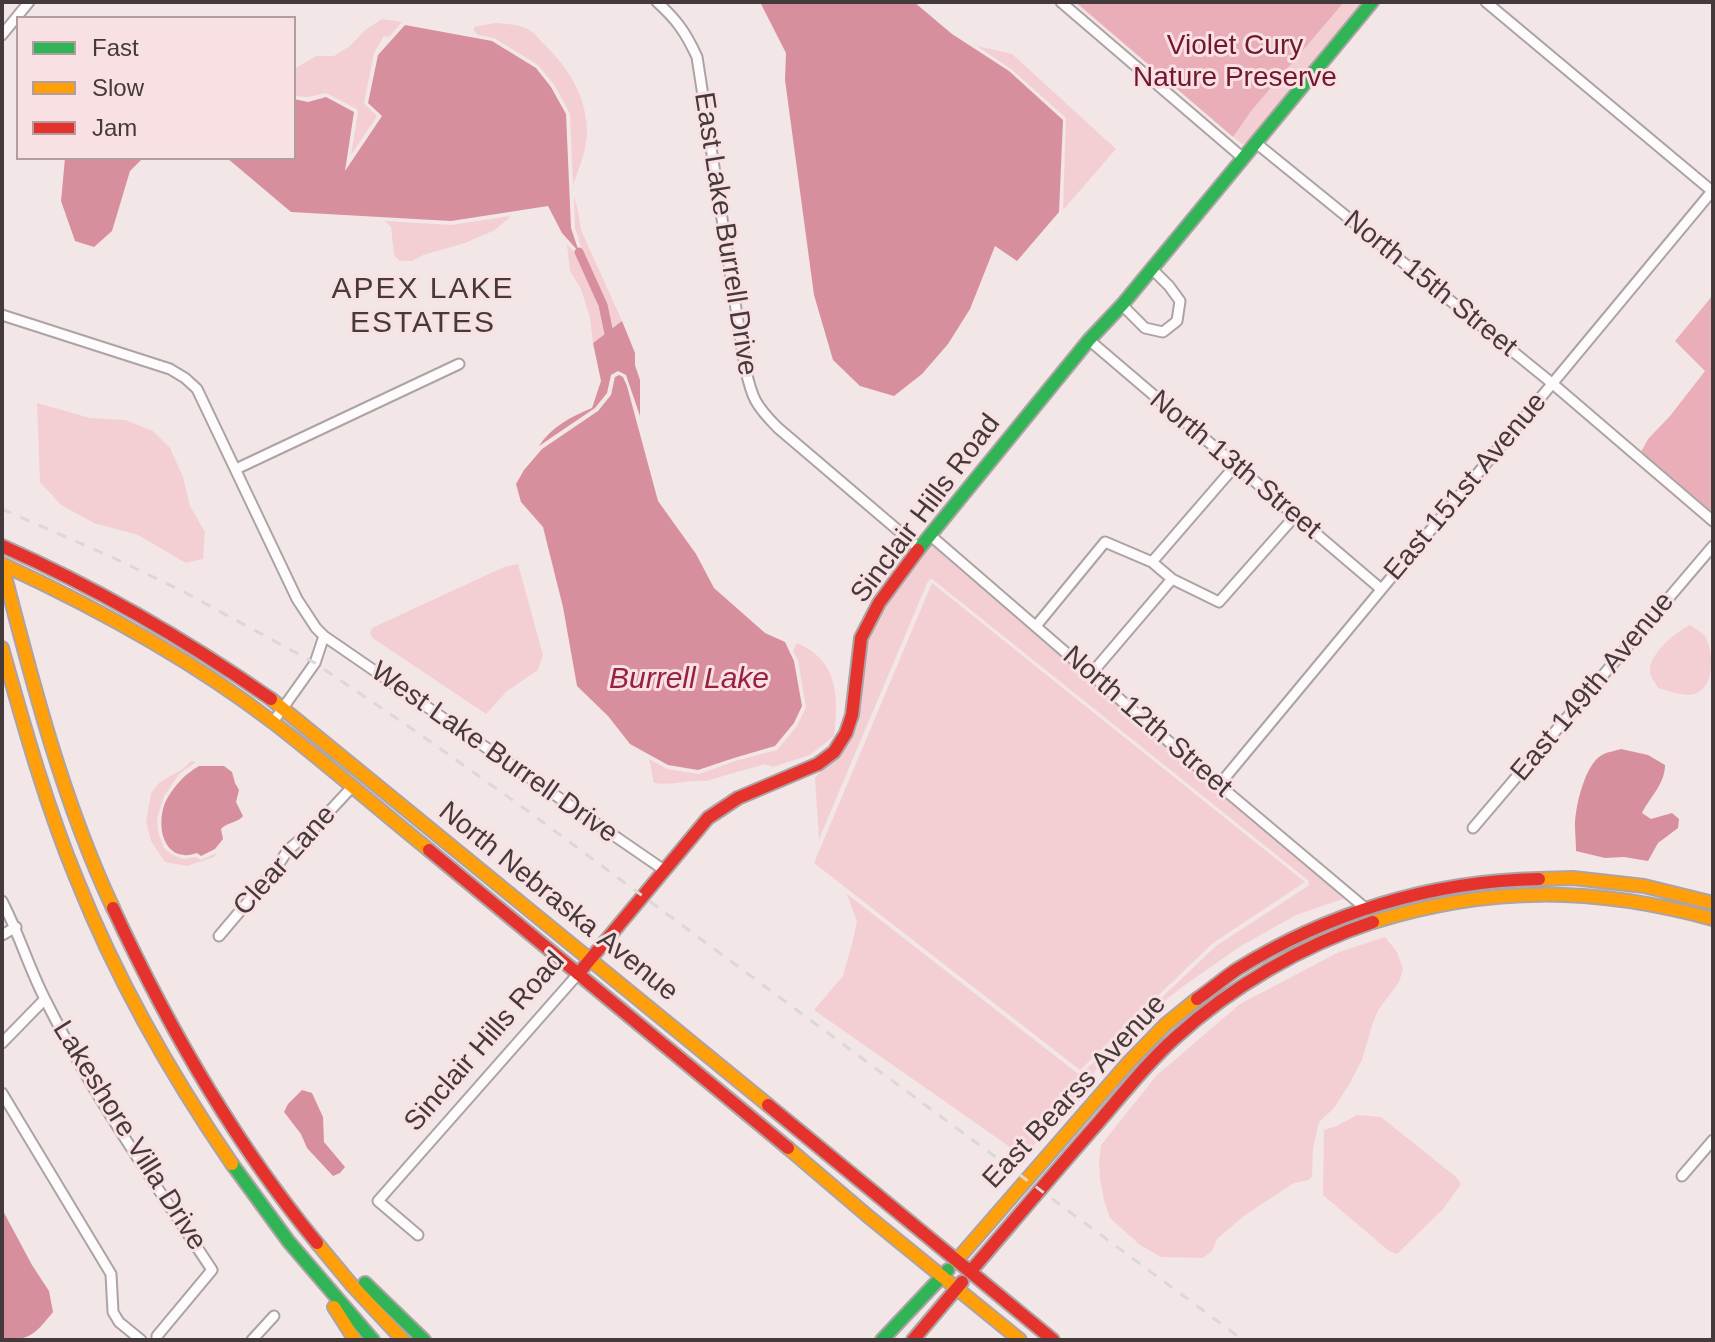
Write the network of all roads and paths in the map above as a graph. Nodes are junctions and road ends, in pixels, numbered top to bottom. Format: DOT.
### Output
graph roads {
  1 [pos="657,2"];
  2 [pos="1061,2"];
  3 [pos="1372,2"];
  4 [pos="1486,2"];
  5 [pos="16,18"];
  6 [pos="2,35"];
  7 [pos="1256,143"];
  8 [pos="1243,158"];
  9 [pos="1712,191"];
  10 [pos="1152,269"];
  11 [pos="1122,305"];
  12 [pos="2,315"];
  13 [pos="1089,340"];
  14 [pos="459,364"];
  15 [pos="1553,384"];
  16 [pos="1235,466"];
  17 [pos="236,469"];
  18 [pos="1295,516"];
  19 [pos="1713,521"];
  20 [pos="931,536"];
  21 [pos="2,546"];
  22 [pos="1713,546"];
  23 [pos="920,549"];
  24 [pos="1152,562"];
  25 [pos="2,565"];
  26 [pos="1172,579"];
  27 [pos="1381,589"];
  28 [pos="1036,626"];
  29 [pos="324,636"];
  30 [pos="2,648"];
  31 [pos="1091,674"];
  32 [pos="284,708"];
  33 [pos="273,722"];
  34 [pos="1219,785"];
  35 [pos="352,787"];
  36 [pos="429,827"];
  37 [pos="1473,828"];
  38 [pos="433,854"];
  39 [pos="664,870"];
  40 [pos="515,898"];
  41 [pos="2,901"];
  42 [pos="1713,903"];
  43 [pos="1364,907"];
  44 [pos="1713,919"];
  45 [pos="16,927"];
  46 [pos="2,935"];
  47 [pos="219,936"];
  48 [pos="590,959"];
  49 [pos="578,974"];
  50 [pos="45,999"];
  51 [pos="2,1043"];
  52 [pos="714,1085"];
  53 [pos="2,1093"];
  54 [pos="787,1122"];
  55 [pos="1713,1140"];
  56 [pos="1682,1176"];
  57 [pos="418,1235"];
  58 [pos="314,1240"];
  59 [pos="956,1261"];
  60 [pos="312,1272"];
  61 [pos="970,1272"];
  62 [pos="942,1277"];
  63 [pos="957,1289"];
  64 [pos="274,1316"];
  65 [pos="141,1340"];
  66 [pos="157,1340"];
  67 [pos="252,1340"];
  68 [pos="355,1340"];
  69 [pos="373,1340"];
  70 [pos="403,1340"];
  71 [pos="424,1340"];
  72 [pos="882,1340"];
  73 [pos="913,1340"];
  74 [pos="1020,1340"];
  75 [pos="1053,1340"];
  1 -- 23 [label="street, East Lake Burrell Drive"];
  2 -- 8 [label="street"];
  3 -- 7 [label="main road, Sinclair Hills Road"];
  4 -- 9 [label="street"];
  5 -- 6 [label="street"];
  7 -- 8 [label="main road, Sinclair Hills Road"];
  7 -- 15 [label="street, North 15th Street"];
  8 -- 10 [label="main road, Sinclair Hills Road"];
  9 -- 15 [label="street, East 151st Avenue"];
  10 -- 11 [label="main road, Sinclair Hills Road"];
  10 -- 11 [label="street"];
  11 -- 13 [label="main road, Sinclair Hills Road"];
  12 -- 17 [label="street, West Lake Burrell Drive"];
  13 -- 16 [label="street, North 13th Street"];
  13 -- 20 [label="main road, Sinclair Hills Road"];
  14 -- 17 [label="street"];
  15 -- 19 [label="street, North 15th Street"];
  15 -- 27 [label="street, East 151st Avenue"];
  16 -- 18 [label="street, North 13th Street"];
  16 -- 24 [label="street"];
  17 -- 29 [label="street, West Lake Burrell Drive"];
  18 -- 26 [label="street"];
  18 -- 27 [label="street, North 13th Street"];
  20 -- 23 [label="main road, Sinclair Hills Road"];
  20 -- 28 [label="street, North 12th Street"];
  21 -- 32 [label="main road, North Nebraska Avenue"];
  22 -- 37 [label="street, East 149th Avenue"];
  23 -- 39 [label="main road, Sinclair Hills Road"];
  24 -- 26 [label="street"];
  24 -- 28 [label="street"];
  25 -- 33 [label="main road, North Nebraska Avenue"];
  25 -- 58 [label="main road"];
  26 -- 31 [label="street"];
  27 -- 34 [label="street, East 151st Avenue"];
  28 -- 31 [label="street, North 12th Street"];
  29 -- 32 [label="street"];
  29 -- 39 [label="street, West Lake Burrell Drive"];
  30 -- 60 [label="main road"];
  31 -- 34 [label="street, North 12th Street"];
  32 -- 33 [label="street"];
  32 -- 36 [label="main road, North Nebraska Avenue"];
  33 -- 35 [label="main road, North Nebraska Avenue"];
  34 -- 43 [label="street, North 12th Street"];
  35 -- 36 [label="main road"];
  35 -- 38 [label="main road, North Nebraska Avenue"];
  35 -- 47 [label="street, Clear Lane"];
  36 -- 40 [label="main road, North Nebraska Avenue"];
  38 -- 40 [label="main road"];
  38 -- 49 [label="main road, North Nebraska Avenue"];
  39 -- 48 [label="main road, Sinclair Hills Road"];
  40 -- 48 [label="main road, North Nebraska Avenue"];
  41 -- 45 [label="street, Lakeshore Villa Drive"];
  42 -- 43 [label="main road, East Bearss Avenue"];
  43 -- 59 [label="main road, East Bearss Avenue"];
  44 -- 61 [label="main road, East Bearss Avenue"];
  45 -- 46 [label="street"];
  45 -- 50 [label="street, Lakeshore Villa Drive"];
  48 -- 49 [label="main road, Sinclair Hills Road"];
  48 -- 54 [label="main road, North Nebraska Avenue"];
  49 -- 52 [label="main road, North Nebraska Avenue"];
  49 -- 57 [label="street, Sinclair Hills Road"];
  50 -- 51 [label="street"];
  50 -- 66 [label="street, Lakeshore Villa Drive"];
  52 -- 54 [label="main road"];
  52 -- 62 [label="main road, North Nebraska Avenue"];
  53 -- 65 [label="street"];
  54 -- 59 [label="main road, North Nebraska Avenue"];
  55 -- 56 [label="street"];
  58 -- 70 [label="main road"];
  58 -- 71 [label="main road"];
  59 -- 61 [label="main road, North Nebraska Avenue"];
  59 -- 62 [label="main road, East Bearss Avenue"];
  60 -- 68 [label="main road"];
  60 -- 69 [label="main road"];
  61 -- 63 [label="main road, East Bearss Avenue"];
  61 -- 75 [label="main road, North Nebraska Avenue"];
  62 -- 63 [label="main road, North Nebraska Avenue"];
  62 -- 72 [label="main road, East Bearss Avenue"];
  63 -- 73 [label="main road, East Bearss Avenue"];
  63 -- 74 [label="main road, North Nebraska Avenue"];
  64 -- 67 [label="street"];
}
